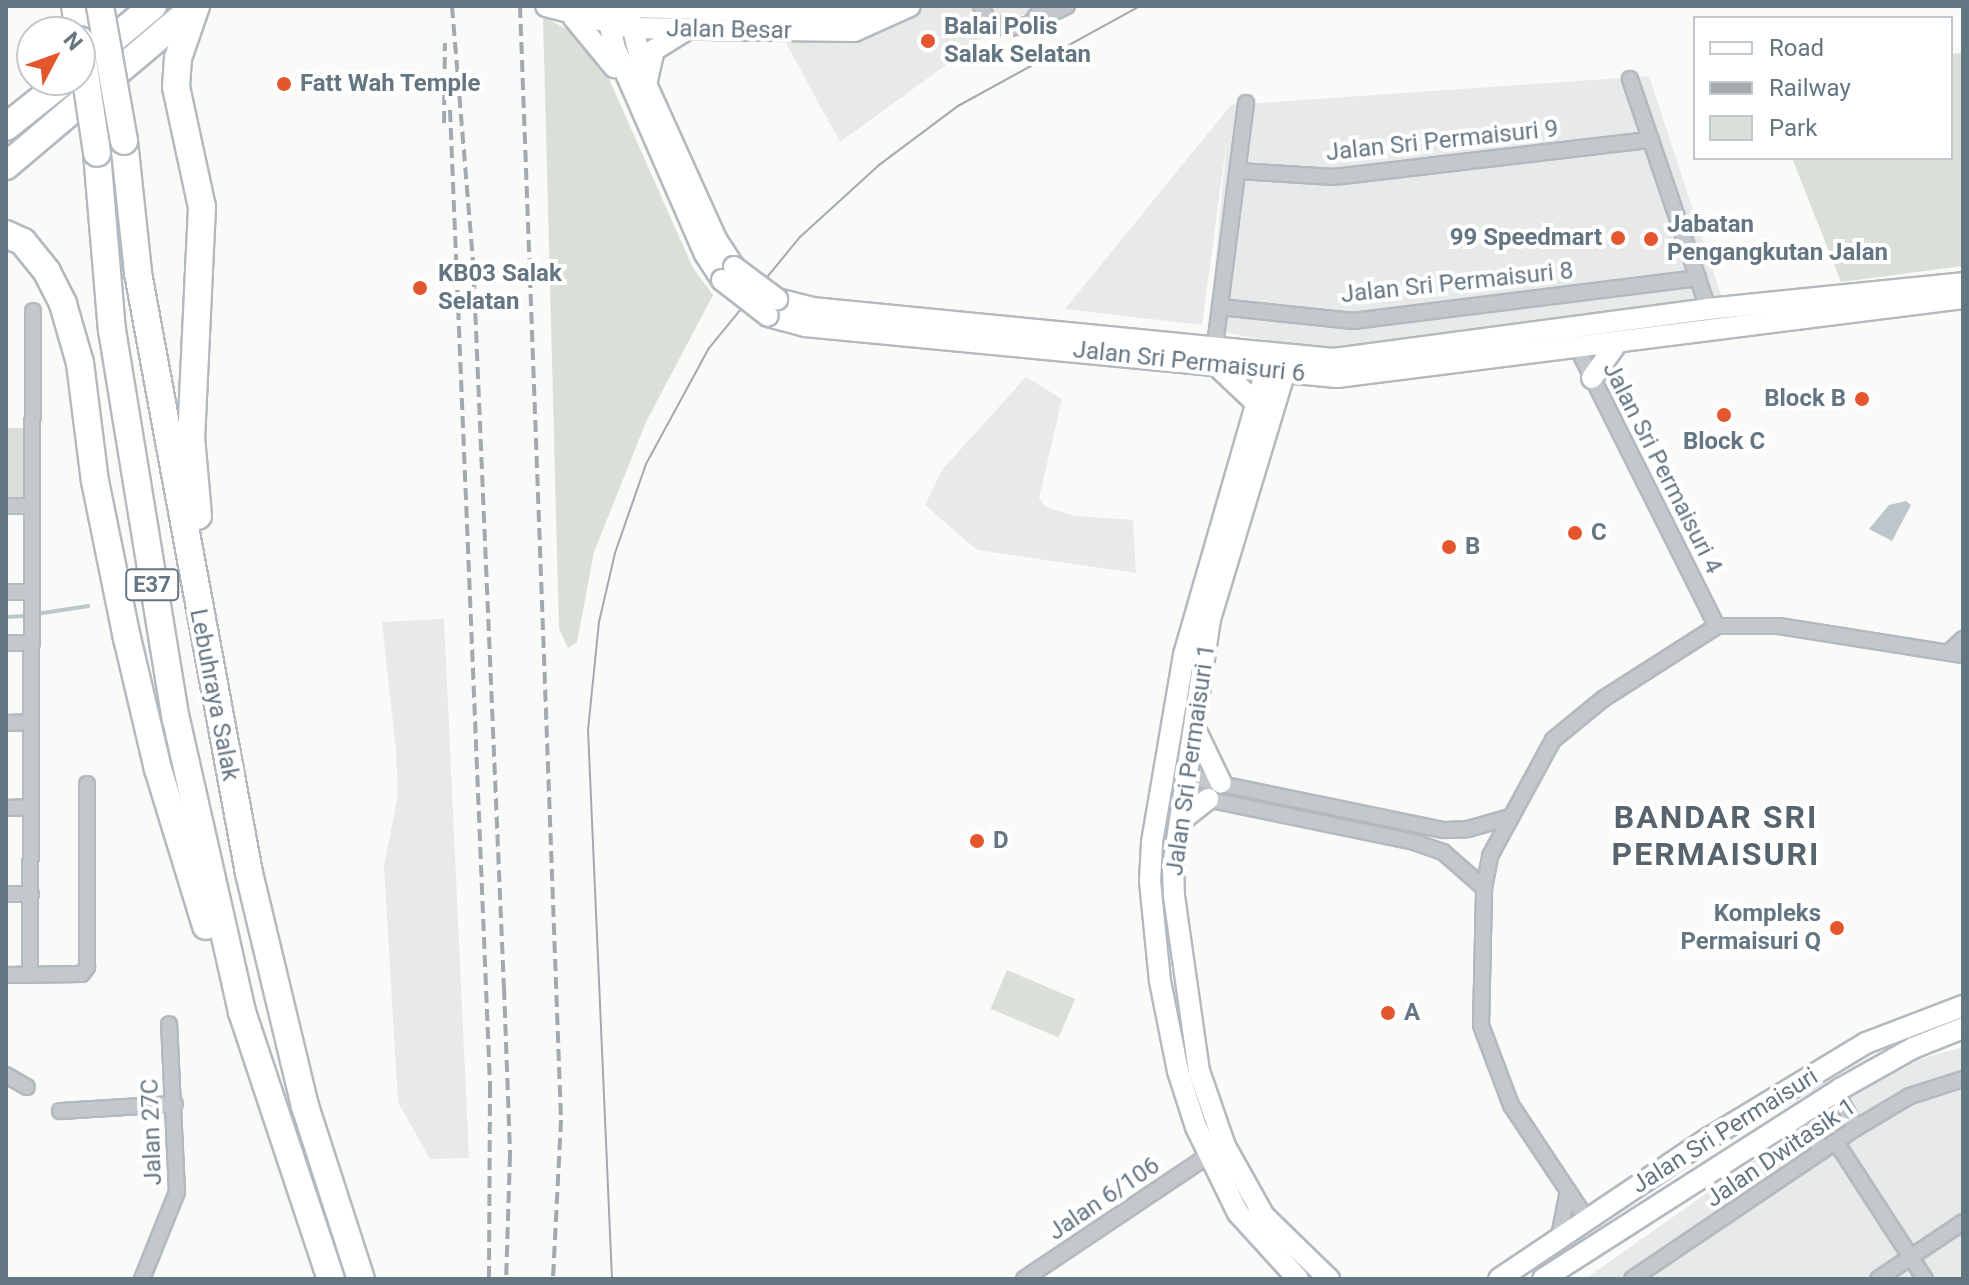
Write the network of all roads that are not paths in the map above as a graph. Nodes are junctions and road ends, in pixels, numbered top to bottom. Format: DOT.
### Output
graph roads {
  1 [pos="153,6"];
  2 [pos="195,6"];
  3 [pos="546,6"];
  4 [pos="877,6"];
  5 [pos="910,6"];
  6 [pos="981,6"];
  7 [pos="1044,6"];
  8 [pos="1067,6"];
  9 [pos="82,13"];
  10 [pos="603,13"];
  11 [pos="573,17"];
  12 [pos="630,19"];
  13 [pos="1030,24"];
  14 [pos="693,29"];
  15 [pos="96,54"];
  16 [pos="1630,79"];
  17 [pos="640,89"];
  18 [pos="45,96"];
  19 [pos="88,96"];
  20 [pos="1246,103"];
  21 [pos="6,127"];
  22 [pos="1651,140"];
  23 [pos="6,166"];
  24 [pos="1238,171"];
  25 [pos="6,234"];
  26 [pos="1698,278"];
  27 [pos="1963,283"];
  28 [pos="1963,298"];
  29 [pos="1220,307"];
  30 [pos="1708,309"];
  31 [pos="33,311"];
  32 [pos="1715,329"];
  33 [pos="1573,338"];
  34 [pos="1617,343"];
  35 [pos="1214,354"];
  36 [pos="1278,362"];
  37 [pos="1337,377"];
  38 [pos="1592,378"];
  39 [pos="1257,404"];
  40 [pos="1273,421"];
  41 [pos="6,506"];
  42 [pos="31,506"];
  43 [pos="6,592"];
  44 [pos="31,599"];
  45 [pos="1717,626"];
  46 [pos="32,636"];
  47 [pos="1963,639"];
  48 [pos="6,643"];
  49 [pos="1956,654"];
  50 [pos="218,716"];
  51 [pos="29,722"];
  52 [pos="6,723"];
  53 [pos="1197,733"];
  54 [pos="1169,755"];
  55 [pos="87,784"];
  56 [pos="1182,785"];
  57 [pos="1214,791"];
  58 [pos="1159,804"];
  59 [pos="29,807"];
  60 [pos="6,808"];
  61 [pos="1507,818"];
  62 [pos="1180,821"];
  63 [pos="1484,888"];
  64 [pos="6,894"];
  65 [pos="31,894"];
  66 [pos="1179,934"];
  67 [pos="1154,936"];
  68 [pos="6,975"];
  69 [pos="30,975"];
  70 [pos="1963,1006"];
  71 [pos="242,1012"];
  72 [pos="169,1024"];
  73 [pos="1963,1028"];
  74 [pos="6,1075"];
  75 [pos="1963,1079"];
  76 [pos="27,1087"];
  77 [pos="1840,1089"];
  78 [pos="175,1104"];
  79 [pos="60,1111"];
  80 [pos="1792,1121"];
  81 [pos="1856,1128"];
  82 [pos="1836,1142"];
  83 [pos="1822,1151"];
  84 [pos="1208,1156"];
  85 [pos="1709,1173"];
  86 [pos="1568,1191"];
  87 [pos="1586,1218"];
  88 [pos="1963,1222"];
  89 [pos="1559,1236"];
  90 [pos="1277,1245"];
  91 [pos="1913,1255"];
  92 [pos="142,1279"];
  93 [pos="331,1279"];
  94 [pos="361,1279"];
  95 [pos="1024,1279"];
  96 [pos="1298,1279"];
  97 [pos="1329,1279"];
  98 [pos="1499,1279"];
  99 [pos="1543,1279"];
  100 [pos="1632,1279"];
  101 [pos="1878,1279"];
  102 [pos="1925,1279"];
  1 -- 15 [label="highway"];
  2 -- 23 [label="highway"];
  2 -- 50 [label="highway"];
  3 -- 11 [label="street, Jalan Besar"];
  4 -- 12 [label="street, Jalan Besar"];
  5 -- 14 [label="street, Jalan Besar"];
  6 -- 13 [label="street"];
  7 -- 13 [label="street"];
  8 -- 13 [label="street"];
  9 -- 50 [label="highway, Lebuhraya Salak / E37, bridge"];
  10 -- 11 [label="street, Jalan Besar"];
  10 -- 12 [label="street, Jalan Besar"];
  10 -- 17 [label="street, Jalan Sri Permaisuri 6"];
  11 -- 17 [label="street"];
  12 -- 14 [label="street, Jalan Besar"];
  12 -- 17 [label="street, Jalan Sri Permaisuri 6"];
  14 -- 17 [label="street"];
  16 -- 22 [label="street"];
  17 -- 35 [label="street, Jalan Sri Permaisuri 6, bridge"];
  18 -- 21 [label="highway"];
  19 -- 71 [label="highway, Lebuhraya Salak / E37, bridge"];
  20 -- 24 [label="street"];
  22 -- 24 [label="street, Jalan Sri Permaisuri 9"];
  22 -- 26 [label="street"];
  24 -- 29 [label="street"];
  25 -- 71 [label="highway"];
  26 -- 29 [label="street, Jalan Sri Permaisuri 8"];
  26 -- 30 [label="street"];
  27 -- 30 [label="street, Jalan Sri Permaisuri 6"];
  28 -- 32 [label="street, Jalan Sri Permaisuri 6"];
  29 -- 35 [label="street"];
  30 -- 32 [label="street"];
  30 -- 33 [label="street, Jalan Sri Permaisuri 6"];
  31 -- 42 [label="street"];
  32 -- 34 [label="street, Jalan Sri Permaisuri 6"];
  33 -- 34 [label="street, Jalan Sri Permaisuri 6"];
  33 -- 36 [label="street, Jalan Sri Permaisuri 6"];
  33 -- 37 [label="street, Jalan Sri Permaisuri 6"];
  33 -- 38 [label="street, Jalan Sri Permaisuri 4"];
  34 -- 38 [label="street"];
  35 -- 36 [label="street, Jalan Sri Permaisuri 6"];
  35 -- 39 [label="street"];
  36 -- 37 [label="street, Jalan Sri Permaisuri 6"];
  36 -- 39 [label="street, Jalan Sri Permaisuri 1"];
  36 -- 40 [label="street, Jalan Sri Permaisuri 1"];
  37 -- 40 [label="street"];
  38 -- 45 [label="street, Jalan Sri Permaisuri 4"];
  39 -- 54 [label="street, Jalan Sri Permaisuri 1"];
  40 -- 53 [label="street, Jalan Sri Permaisuri 1"];
  41 -- 42 [label="street"];
  42 -- 44 [label="street"];
  43 -- 44 [label="street"];
  44 -- 46 [label="street"];
  45 -- 49 [label="street"];
  45 -- 61 [label="street"];
  46 -- 48 [label="street"];
  46 -- 51 [label="street"];
  47 -- 49 [label="street"];
  50 -- 94 [label="highway, Lebuhraya Salak / E37"];
  51 -- 52 [label="street"];
  51 -- 59 [label="street"];
  53 -- 56 [label="street, Jalan Sri Permaisuri 1"];
  53 -- 57 [label="street"];
  54 -- 56 [label="street"];
  54 -- 58 [label="street, Jalan Sri Permaisuri 1"];
  55 -- 69 [label="street"];
  56 -- 57 [label="street"];
  56 -- 57 [label="street"];
  56 -- 58 [label="street"];
  56 -- 62 [label="street, Jalan Sri Permaisuri 1"];
  57 -- 61 [label="street"];
  57 -- 62 [label="street"];
  57 -- 63 [label="street"];
  58 -- 67 [label="street, Jalan Sri Permaisuri 1"];
  59 -- 60 [label="street"];
  59 -- 65 [label="street"];
  61 -- 63 [label="street"];
  62 -- 66 [label="street, Jalan Sri Permaisuri 1"];
  63 -- 86 [label="street"];
  64 -- 65 [label="street"];
  65 -- 69 [label="street"];
  66 -- 67 [label="street"];
  66 -- 90 [label="street, Jalan Sri Permaisuri 1"];
  67 -- 84 [label="street, Jalan Sri Permaisuri 1"];
  68 -- 69 [label="street"];
  70 -- 87 [label="street, Jalan Sri Permaisuri"];
  71 -- 93 [label="highway, Lebuhraya Salak / E37"];
  72 -- 78 [label="street, Jalan 27C"];
  73 -- 77 [label="street, Jalan Sri Permaisuri"];
  74 -- 76 [label="street"];
  75 -- 81 [label="street, Jalan Dwitasik 1"];
  77 -- 80 [label="street, Jalan Sri Permaisuri"];
  77 -- 81 [label="street"];
  78 -- 79 [label="street"];
  78 -- 92 [label="street, Jalan 27C"];
  80 -- 83 [label="street"];
  80 -- 85 [label="street, Jalan Sri Permaisuri"];
  81 -- 82 [label="street, Jalan Dwitasik 1"];
  82 -- 83 [label="street, Jalan Dwitasik 1"];
  82 -- 91 [label="street"];
  83 -- 100 [label="street, Jalan Dwitasik 1"];
  84 -- 90 [label="street, Jalan Sri Permaisuri 1"];
  84 -- 95 [label="street, Jalan 6/106"];
  85 -- 87 [label="street"];
  85 -- 99 [label="street, Jalan Sri Permaisuri"];
  86 -- 87 [label="street"];
  86 -- 89 [label="street"];
  87 -- 89 [label="street, Jalan Sri Permaisuri"];
  88 -- 91 [label="street"];
  89 -- 98 [label="street, Jalan Sri Permaisuri"];
  90 -- 96 [label="street, Jalan Sri Permaisuri 1"];
  90 -- 97 [label="street, Jalan Sri Permaisuri 1"];
  91 -- 101 [label="street"];
  91 -- 102 [label="street"];
}
